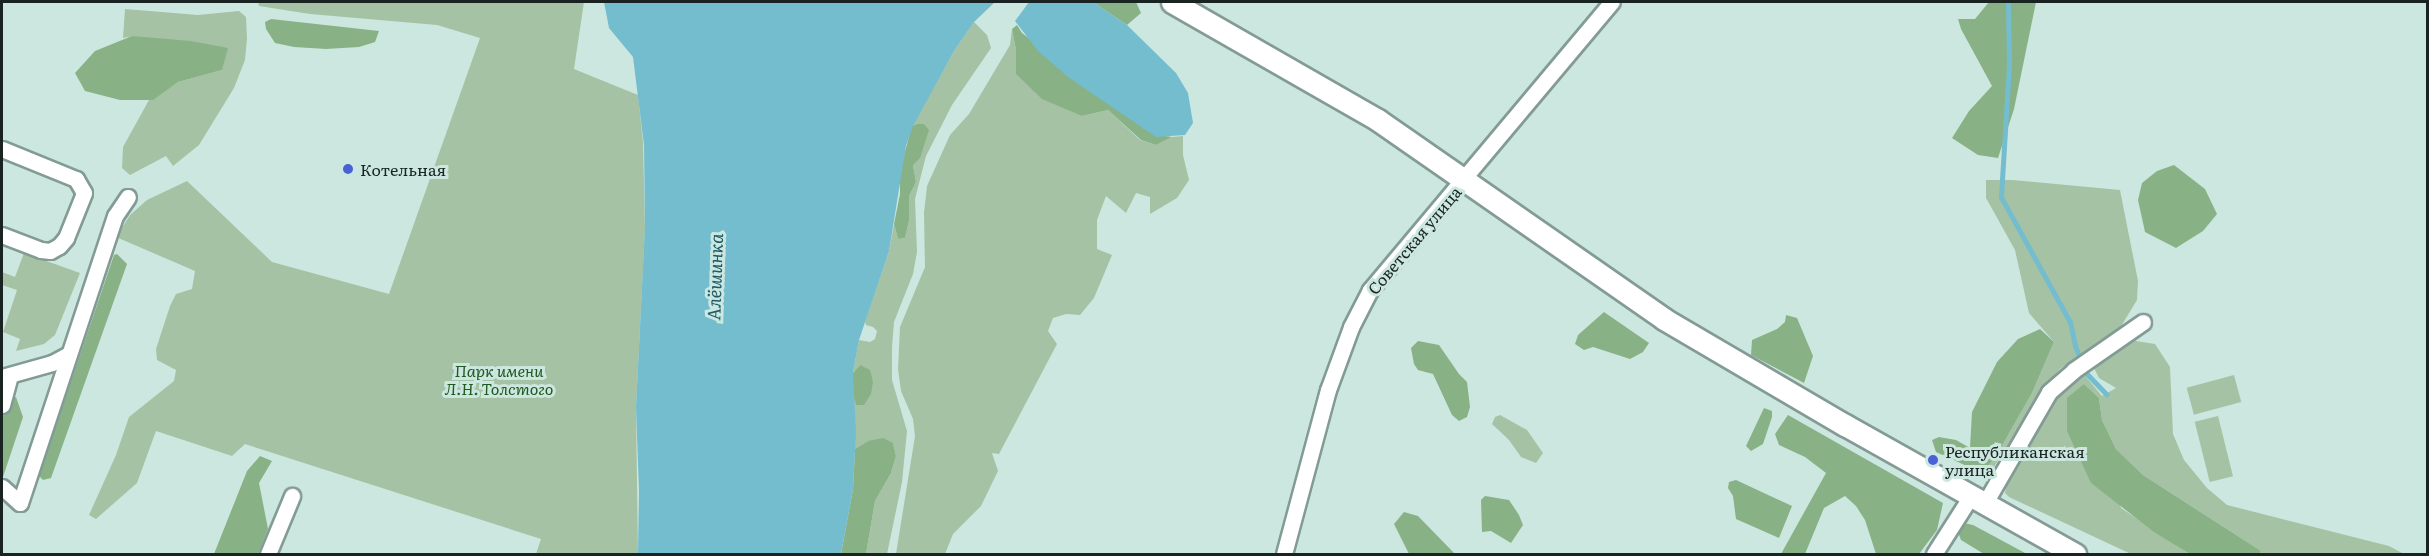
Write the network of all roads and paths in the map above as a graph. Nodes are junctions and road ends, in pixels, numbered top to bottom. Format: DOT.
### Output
graph roads {
  1 [pos="1172,2"];
  2 [pos="1612,2"];
  3 [pos="2,149"];
  4 [pos="1464,180"];
  5 [pos="128,197"];
  6 [pos="2,235"];
  7 [pos="2143,322"];
  8 [pos="69,354"];
  9 [pos="6,376"];
  10 [pos="2,405"];
  11 [pos="2,487"];
  12 [pos="292,496"];
  13 [pos="1978,500"];
  14 [pos="268,555"];
  15 [pos="1284,555"];
  16 [pos="1934,555"];
  17 [pos="2075,555"];
  1 -- 4 [label="main road"];
  2 -- 4 [label="street, Советская улица"];
  3 -- 6 [label="street"];
  4 -- 13 [label="main road"];
  4 -- 15 [label="street, Советская улица"];
  5 -- 8 [label="street"];
  7 -- 13 [label="street"];
  8 -- 9 [label="street"];
  8 -- 11 [label="street"];
  9 -- 10 [label="street"];
  12 -- 14 [label="street"];
  13 -- 16 [label="street"];
  13 -- 17 [label="main road"];
}
